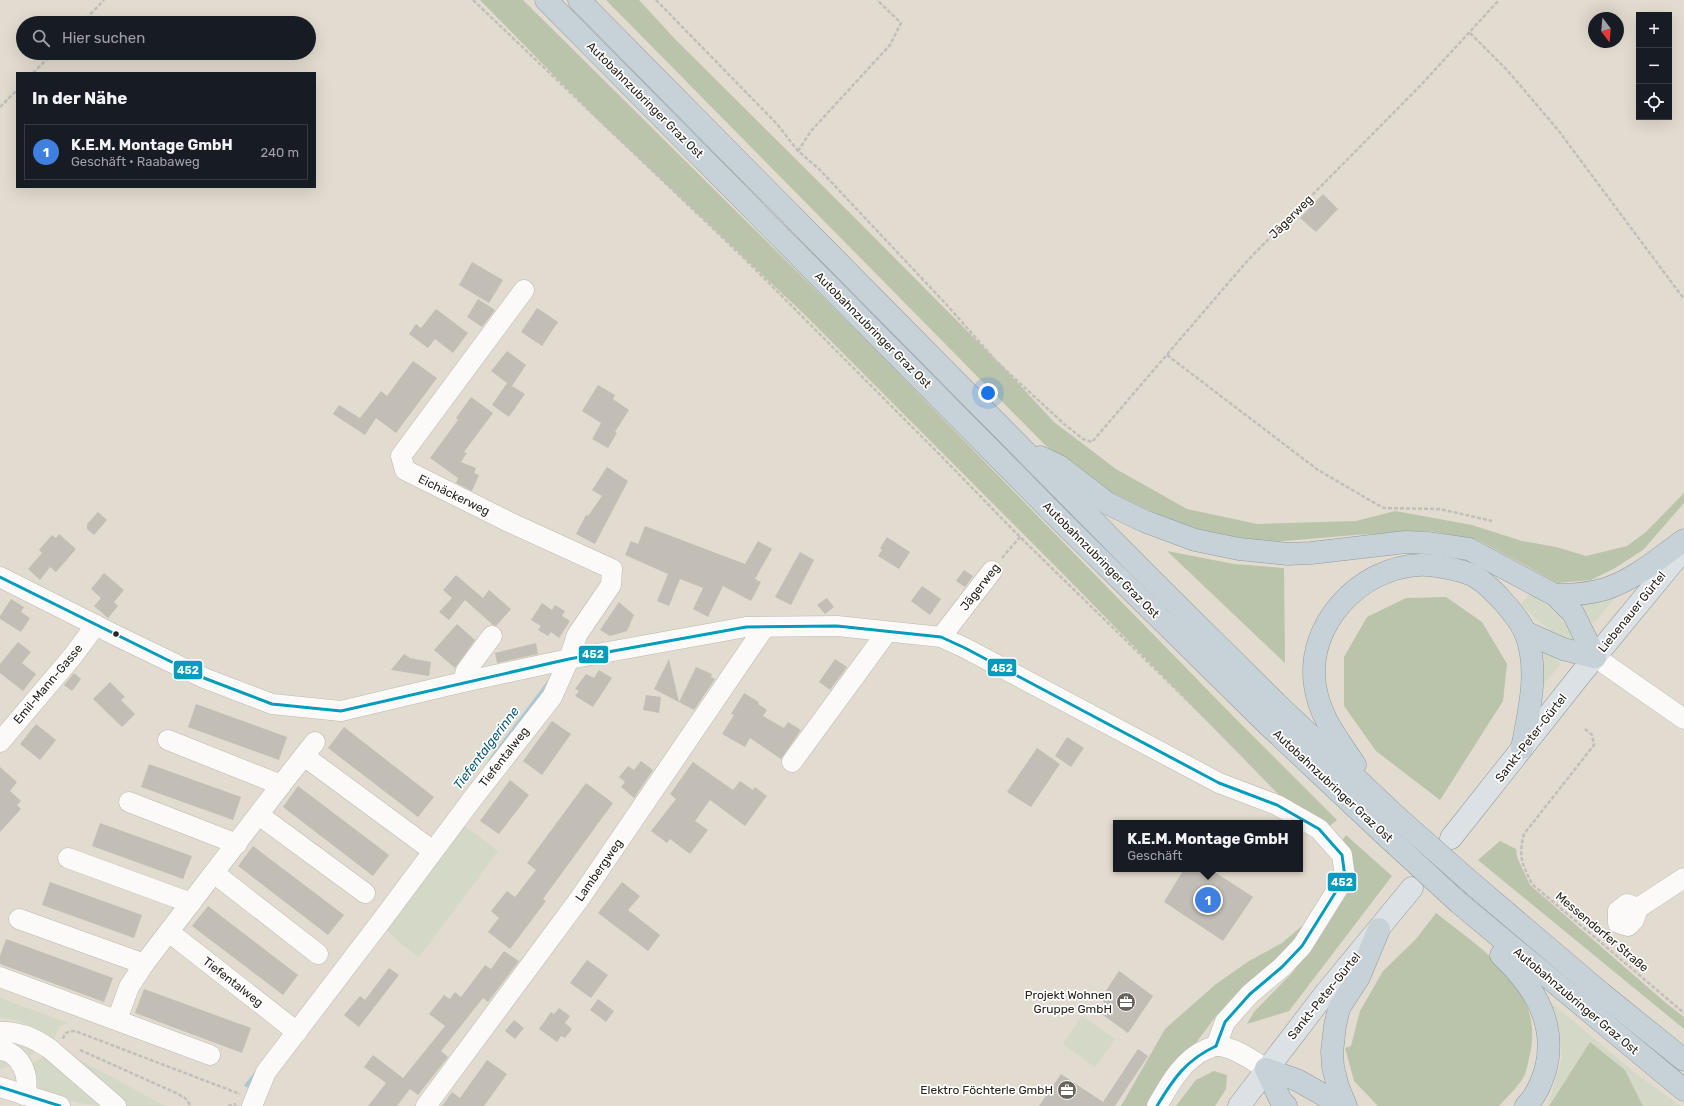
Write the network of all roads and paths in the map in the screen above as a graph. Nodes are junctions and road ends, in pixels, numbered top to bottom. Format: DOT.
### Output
graph roads {
  1 [pos="104,0"];
  2 [pos="473,0"];
  3 [pos="546,0"];
  4 [pos="579,0"];
  5 [pos="656,0"];
  6 [pos="877,0"];
  7 [pos="1499,0"];
  8 [pos="89,16"];
  9 [pos="1470,33"];
  10 [pos="46,60"];
  11 [pos="34,72"];
  12 [pos="16,91"];
  13 [pos="0,107"];
  14 [pos="798,151"];
  15 [pos="524,290"];
  16 [pos="1684,299"];
  17 [pos="1167,356"];
  18 [pos="1020,447"];
  19 [pos="1492,521"];
  20 [pos="1020,537"];
  21 [pos="1684,540"];
  22 [pos="1684,549"];
  23 [pos="992,571"];
  24 [pos="0,577"];
  25 [pos="1555,594"];
  26 [pos="96,625"];
  27 [pos="764,628"];
  28 [pos="887,632"];
  29 [pos="1525,632"];
  30 [pos="492,636"];
  31 [pos="941,637"];
  32 [pos="1596,657"];
  33 [pos="569,659"];
  34 [pos="463,682"];
  35 [pos="1684,720"];
  36 [pos="1585,729"];
  37 [pos="168,740"];
  38 [pos="0,742"];
  39 [pos="1522,748"];
  40 [pos="792,762"];
  41 [pos="280,785"];
  42 [pos="1372,792"];
  43 [pos="129,802"];
  44 [pos="1283,808"];
  45 [pos="259,814"];
  46 [pos="1452,838"];
  47 [pos="237,844"];
  48 [pos="433,851"];
  49 [pos="68,858"];
  50 [pos="214,873"];
  51 [pos="1684,878"];
  52 [pos="1412,888"];
  53 [pos="364,893"];
  54 [pos="190,903"];
  55 [pos="1638,908"];
  56 [pos="19,919"];
  57 [pos="1484,924"];
  58 [pos="1380,929"];
  59 [pos="168,932"];
  60 [pos="318,954"];
  61 [pos="144,964"];
  62 [pos="0,977"];
  63 [pos="1684,1013"];
  64 [pos="117,1020"];
  65 [pos="0,1032"];
  66 [pos="297,1032"];
  67 [pos="62,1042"];
  68 [pos="1216,1046"];
  69 [pos="76,1048"];
  70 [pos="0,1050"];
  71 [pos="210,1055"];
  72 [pos="1684,1060"];
  73 [pos="1266,1069"];
  74 [pos="0,1087"];
  75 [pos="1684,1090"];
  76 [pos="24,1095"];
  77 [pos="253,1103"];
  78 [pos="60,1106"];
  79 [pos="116,1106"];
  80 [pos="191,1106"];
  81 [pos="426,1106"];
  82 [pos="1157,1106"];
  83 [pos="1239,1106"];
  84 [pos="1286,1106"];
  85 [pos="1344,1106"];
  86 [pos="1526,1106"];
  1 -- 8 [label="path"];
  2 -- 20 [label="path"];
  3 -- 57 [label="highway, Autobahnzubringer Graz Ost, bridge"];
  4 -- 18 [label="highway, Autobahnzubringer Graz Ost"];
  5 -- 14 [label="path"];
  6 -- 14 [label="path"];
  7 -- 9 [label="path, Jägerweg"];
  9 -- 16 [label="path"];
  9 -- 17 [label="path, Jägerweg"];
  10 -- 11 [label="path"];
  12 -- 13 [label="path"];
  14 -- 17 [label="path, Jägerweg"];
  15 -- 33 [label="street, Eichäckerweg"];
  17 -- 19 [label="path"];
  18 -- 25 [label="highway"];
  18 -- 42 [label="highway, Autobahnzubringer Graz Ost"];
  20 -- 23 [label="path, Jägerweg"];
  20 -- 44 [label="path"];
  21 -- 25 [label="highway"];
  22 -- 32 [label="main road, Liebenauer Gürtel"];
  23 -- 31 [label="street, Jägerweg"];
  24 -- 26 [label="street"];
  25 -- 32 [label="highway"];
  26 -- 34 [label="street"];
  26 -- 38 [label="street, Emil-Mann-Gasse"];
  27 -- 28 [label="street"];
  27 -- 33 [label="street"];
  27 -- 81 [label="street, Lambergweg"];
  28 -- 31 [label="street"];
  28 -- 40 [label="street"];
  29 -- 32 [label="highway"];
  29 -- 39 [label="highway"];
  29 -- 42 [label="highway"];
  30 -- 34 [label="street"];
  31 -- 44 [label="street"];
  32 -- 35 [label="street"];
  32 -- 39 [label="main road, Sankt-Peter-Gürtel"];
  33 -- 34 [label="street"];
  33 -- 48 [label="street, Tiefentalweg"];
  36 -- 63 [label="path, Messendorfer Straße"];
  37 -- 41 [label="street"];
  39 -- 46 [label="main road, Sankt-Peter-Gürtel"];
  41 -- 45 [label="street"];
  41 -- 48 [label="street"];
  42 -- 72 [label="highway, Autobahnzubringer Graz Ost, bridge"];
  43 -- 47 [label="street"];
  44 -- 68 [label="street"];
  45 -- 47 [label="street"];
  45 -- 53 [label="street"];
  47 -- 50 [label="street"];
  48 -- 66 [label="street, Tiefentalweg"];
  49 -- 54 [label="street"];
  50 -- 54 [label="street"];
  50 -- 60 [label="street"];
  51 -- 55 [label="street"];
  52 -- 58 [label="main road, Sankt-Peter-Gürtel"];
  54 -- 59 [label="street"];
  56 -- 61 [label="street"];
  57 -- 75 [label="highway, Autobahnzubringer Graz Ost"];
  57 -- 86 [label="highway"];
  58 -- 73 [label="main road, Sankt-Peter-Gürtel"];
  58 -- 85 [label="highway"];
  59 -- 61 [label="street"];
  59 -- 66 [label="street, Tiefentalweg"];
  61 -- 64 [label="street"];
  62 -- 64 [label="street"];
  64 -- 71 [label="street"];
  65 -- 79 [label="street"];
  66 -- 77 [label="street, Tiefentalweg"];
  67 -- 77 [label="path"];
  68 -- 73 [label="street"];
  68 -- 82 [label="street"];
  69 -- 80 [label="path"];
  70 -- 76 [label="street"];
  73 -- 83 [label="main road, Sankt-Peter-Gürtel"];
  73 -- 84 [label="highway"];
  73 -- 85 [label="highway"];
  74 -- 76 [label="street"];
  76 -- 78 [label="street"];
}
